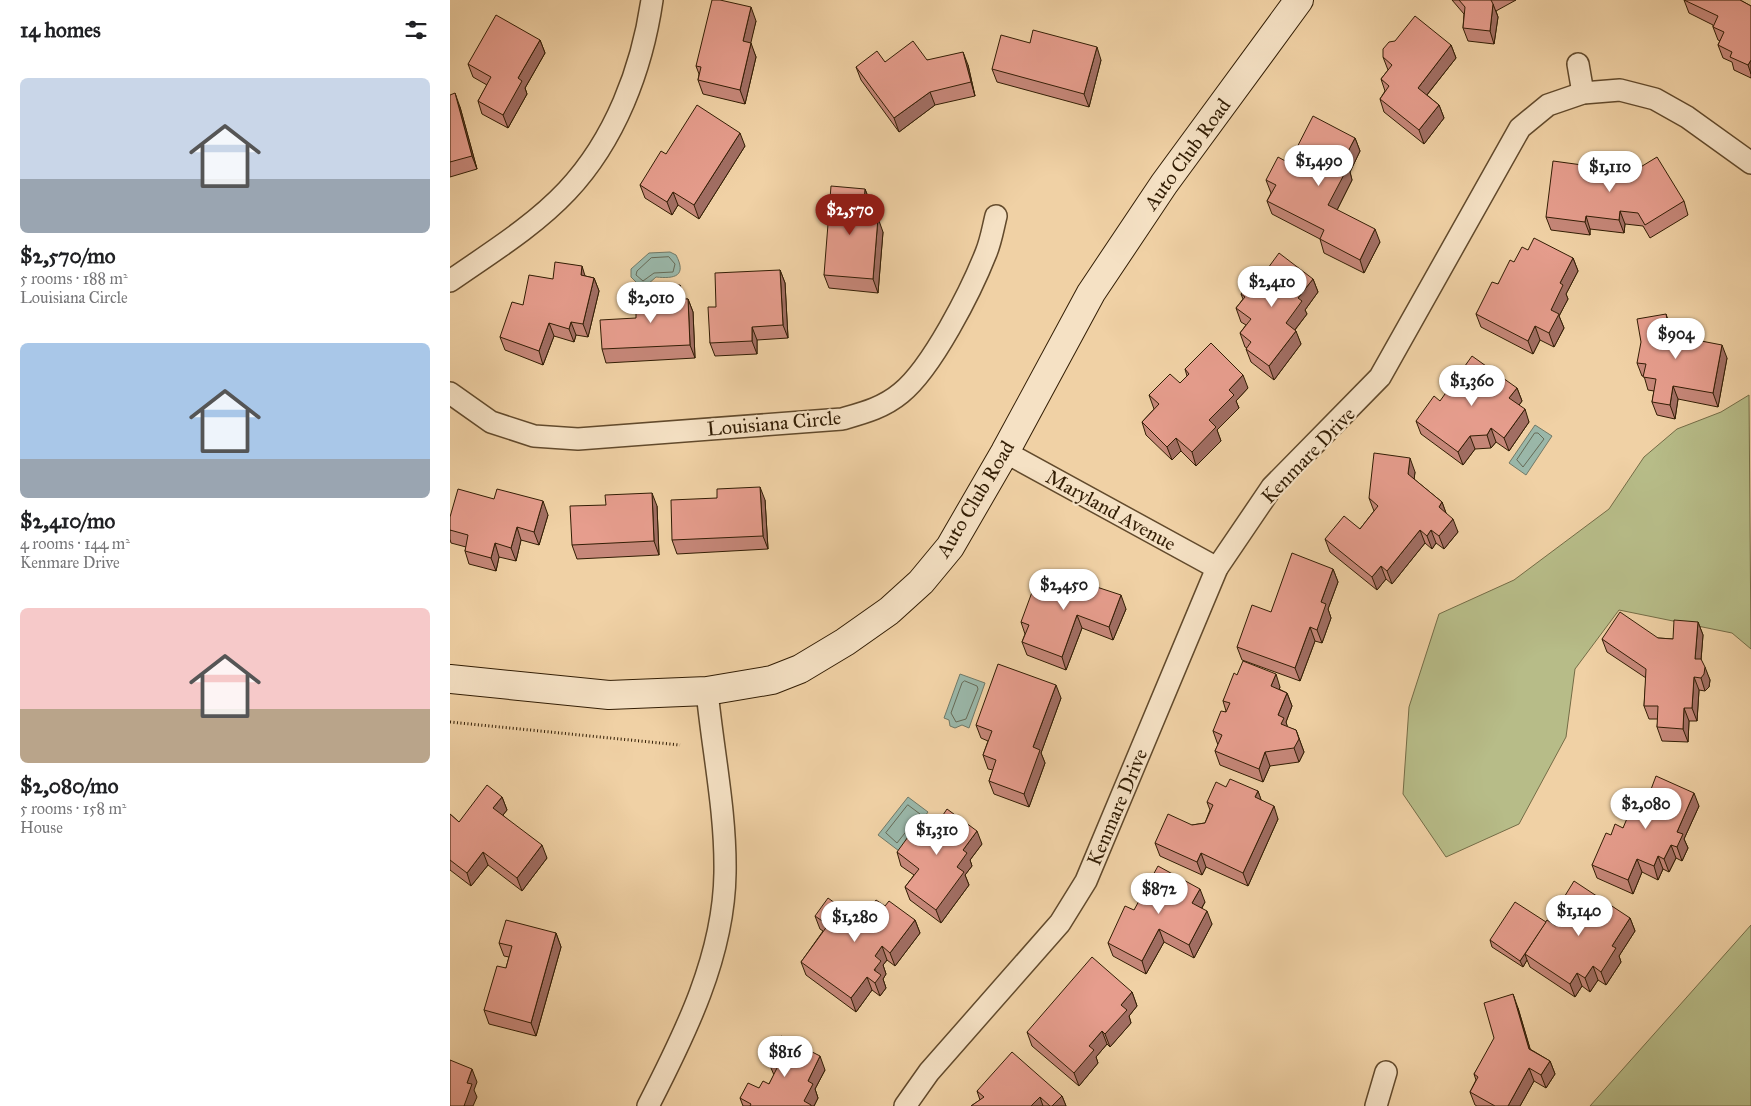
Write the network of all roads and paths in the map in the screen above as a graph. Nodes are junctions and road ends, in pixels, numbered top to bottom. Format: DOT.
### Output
graph roads {
  1 [pos="652,0"];
  2 [pos="1299,0"];
  3 [pos="1578,64"];
  4 [pos="1582,93"];
  5 [pos="1751,163"];
  6 [pos="996,216"];
  7 [pos="450,281"];
  8 [pos="450,393"];
  9 [pos="1005,452"];
  10 [pos="1217,568"];
  11 [pos="450,679"];
  12 [pos="707,691"];
  13 [pos="450,722"];
  14 [pos="680,745"];
  15 [pos="1386,1072"];
  16 [pos="648,1106"];
  17 [pos="906,1106"];
  18 [pos="1376,1106"];
  1 -- 7 [label="street"];
  2 -- 9 [label="street, Auto Club Road"];
  3 -- 4 [label="street"];
  4 -- 5 [label="street, Kenmare Drive"];
  4 -- 10 [label="street, Kenmare Drive"];
  6 -- 8 [label="street, Louisiana Circle"];
  9 -- 10 [label="street, Maryland Avenue"];
  9 -- 12 [label="street, Auto Club Road"];
  10 -- 17 [label="street, Kenmare Drive"];
  11 -- 12 [label="street, Auto Club Road"];
  12 -- 16 [label="street"];
  13 -- 14 [label="path"];
  15 -- 18 [label="street"];
}
